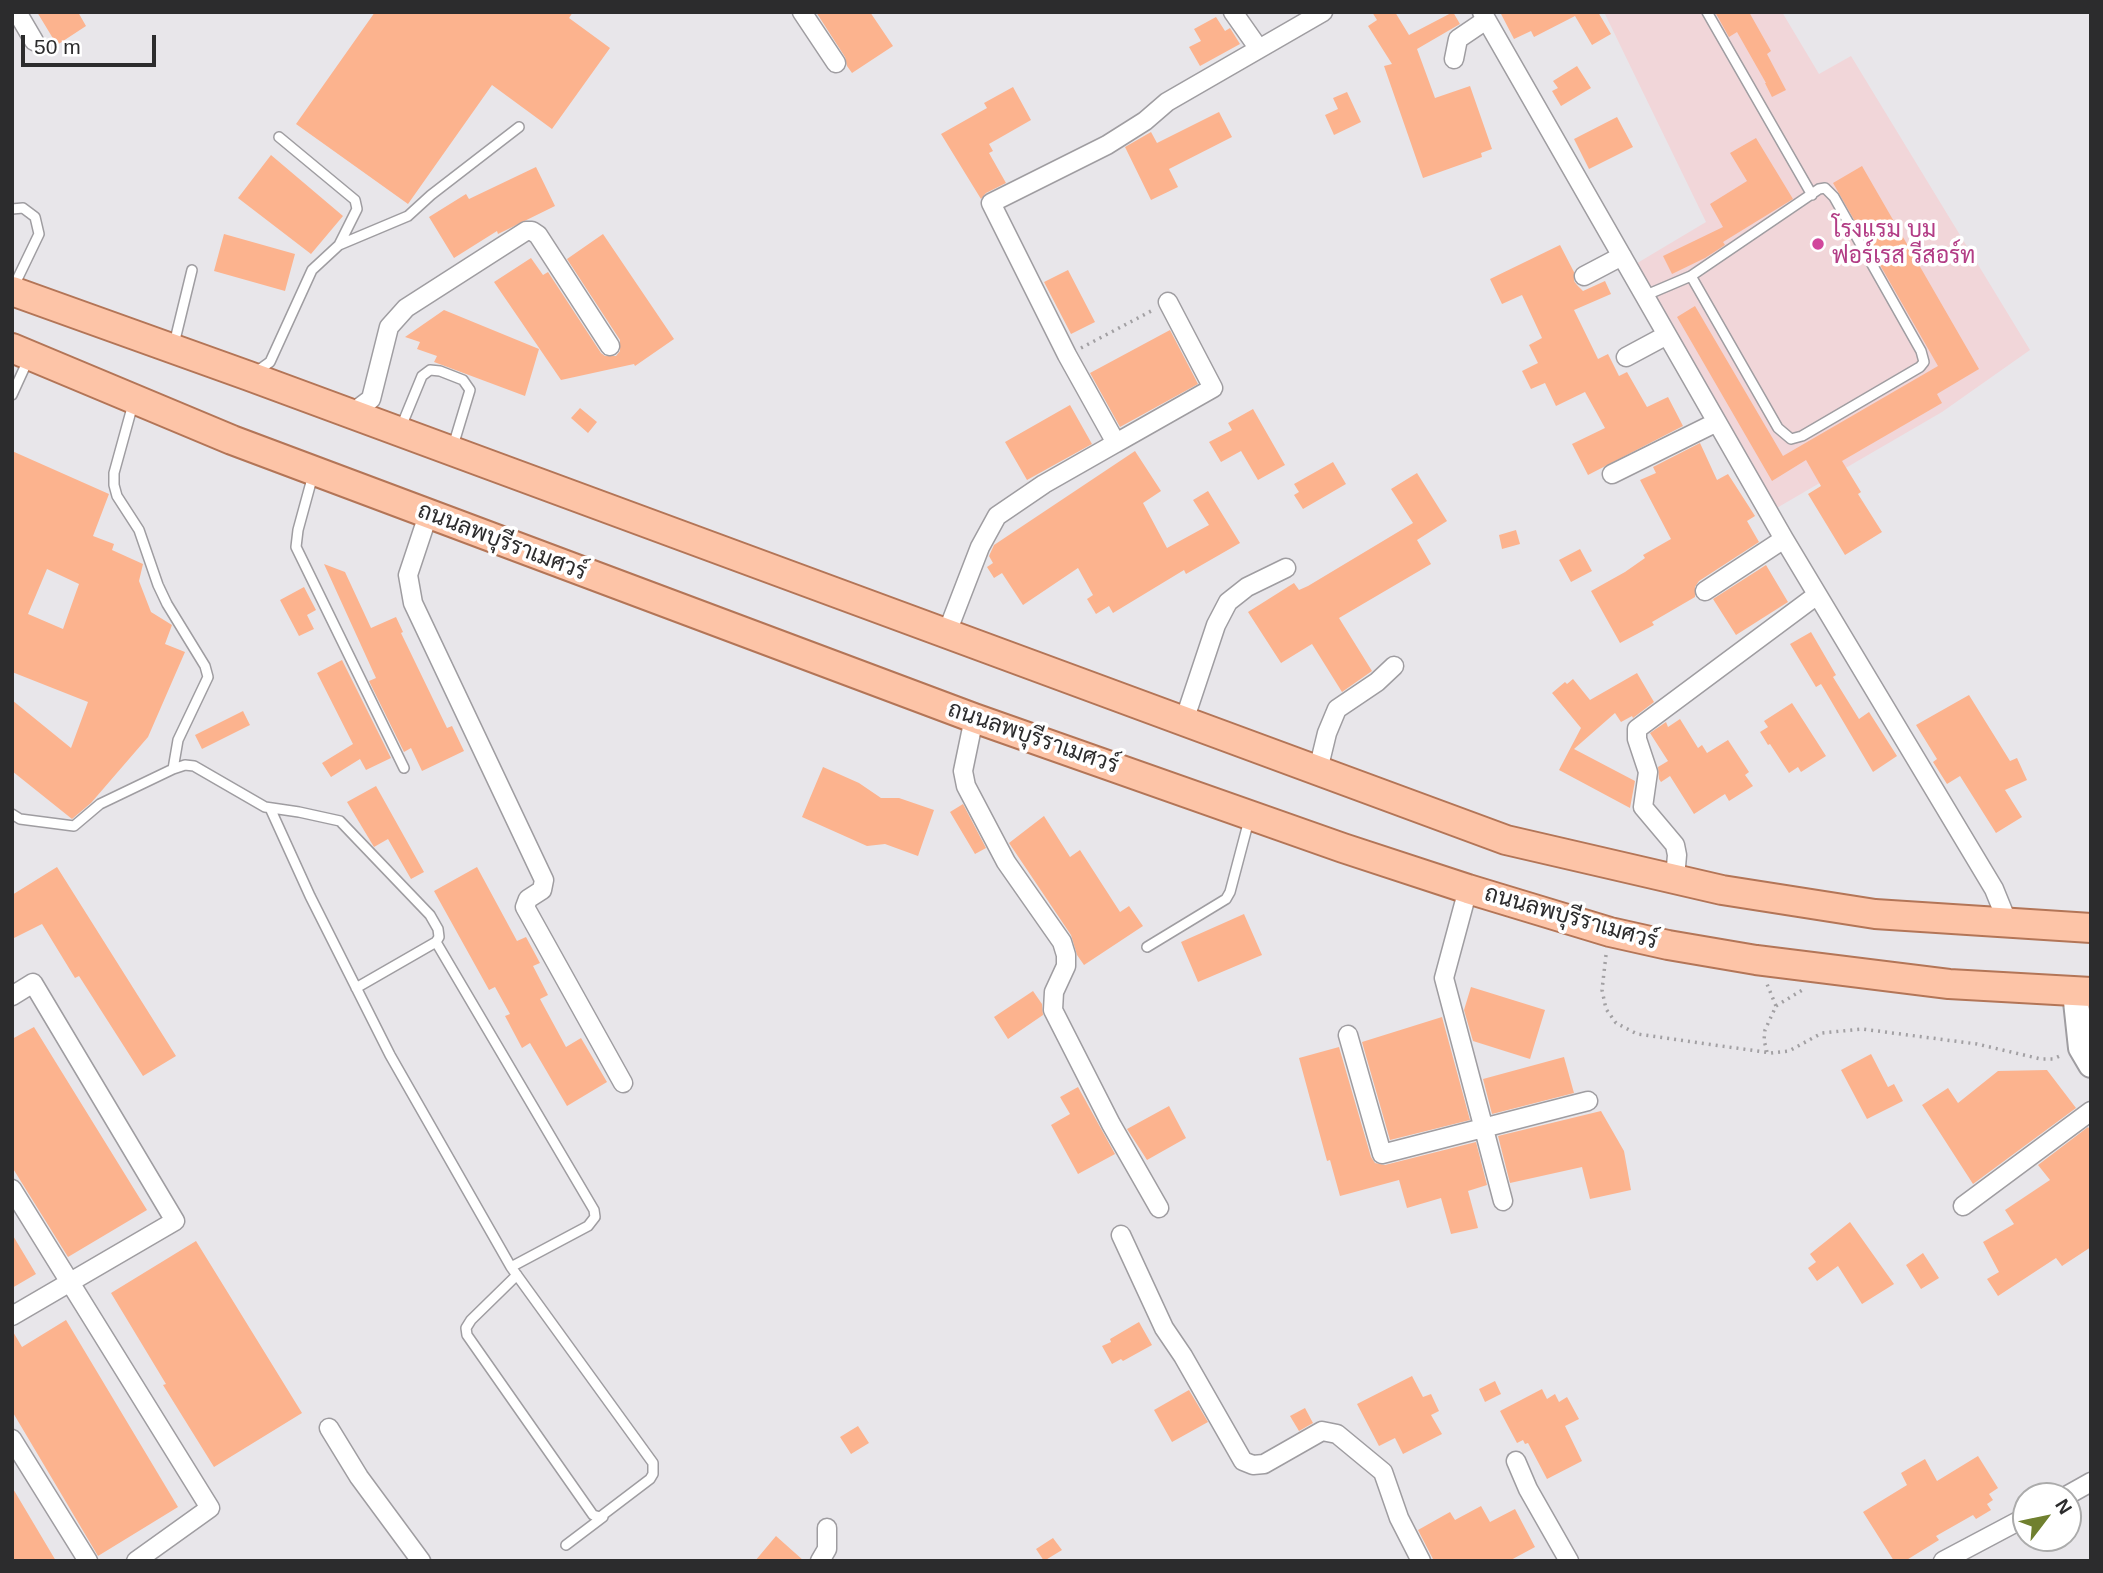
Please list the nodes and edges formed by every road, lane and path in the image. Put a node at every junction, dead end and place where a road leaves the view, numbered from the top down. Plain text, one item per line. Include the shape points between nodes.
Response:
1 (17, 12) edge
2 (802, 12) edge
3 (1233, 12) edge
4 (1323, 12) edge
5 (1707, 12) edge
6 (1484, 16) edge
7 (34, 41) dead end
8 (1259, 49) junction
9 (1454, 59) dead end
10 (836, 63) dead end
11 (519, 127) dead end
12 (279, 137) dead end
13 (1812, 195) junction
14 (12, 209) edge
15 (339, 245) junction
16 (1622, 257) junction
17 (192, 270) dead end
18 (1584, 276) dead end
19 (1691, 276) junction
20 (12, 291) edge
21 (1644, 296) junction
22 (1168, 302) joint
23 (1667, 335) junction
24 (610, 346) dead end
25 (173, 350) junction
26 (21, 351) edge
27 (1067, 355) junction
28 (1626, 357) dead end
29 (249, 376) junction
30 (12, 396) edge
31 (134, 399) junction
32 (351, 414) junction
33 (1717, 422) junction
34 (398, 432) junction
35 (1116, 443) junction
36 (451, 452) junction
37 (315, 470) junction
38 (1612, 474) dead end
39 (428, 514) junction
40 (1784, 539) junction
41 (1286, 568) dead end
42 (1705, 591) dead end
43 (1817, 595) junction
44 (946, 635) junction
45 (1394, 666) dead end
46 (975, 718) junction
47 (1184, 721) junction
48 (404, 768) dead end
49 (173, 769) junction
50 (1318, 770) junction
51 (270, 808) junction
52 (12, 814) edge
53 (1250, 814) junction
54 (1675, 878) junction
55 (1468, 889) junction
56 (2007, 921) junction
57 (2091, 928) edge
58 (1610, 932) junction
59 (436, 942) junction
60 (1147, 947) dead end
61 (1756, 960) junction
62 (356, 988) junction
63 (2083, 992) edge
64 (12, 996) edge
65 (1348, 1035) dead end
66 (1767, 1052) junction
67 (2086, 1056) edge
68 (623, 1083) dead end
69 (1588, 1101) dead end
70 (2091, 1111) edge
71 (1484, 1129) junction
72 (12, 1189) edge
73 (1503, 1201) dead end
74 (1963, 1206) dead end
75 (1159, 1208) dead end
76 (1121, 1234) dead end
77 (514, 1271) junction
78 (70, 1281) junction
79 (12, 1316) edge
80 (328, 1428) dead end
81 (12, 1439) edge
82 (1516, 1461) dead end
83 (604, 1516) junction
84 (2012, 1524) edge
85 (828, 1528) dead end
86 (566, 1545) dead end
87 (88, 1561) edge
88 (136, 1561) edge
89 (421, 1561) edge
90 (820, 1561) edge
91 (1421, 1561) edge
92 (1570, 1561) edge
93 (1943, 1561) edge

1 - 7 street
2 - 10 street
3 - 8 street
4 - 8 street
5 - 13 lane
6 - 9 street via 1458,39
6 - 16 street
8 - 27 street via 1167,102 1107,145 991,203
11 - 15 lane via 408,216
12 - 15 lane via 355,200 357,209
13 - 19 lane
13 - 19 lane via 1823,188 1834,197 1923,354 1920,367 1793,439 1780,430
14 - 20 lane via 23,208 35,217 39,234
15 - 29 lane via 312,270 270,362
16 - 18 street
16 - 21 street
17 - 25 lane
19 - 21 lane
20 - 25 main road
21 - 23 street
22 - 27 path
22 - 35 street via 1213,388
23 - 28 street
23 - 33 street
24 - 32 street via 538,235 526,230 406,308 389,327 371,399
25 - 29 main road
26 - 30 lane
26 - 31 main road, ถนนลพบุรีราเมศวร์
27 - 35 street
29 - 32 main road
31 - 37 main road, ถนนลพบุรีราเมศวร์
31 - 49 lane via 114,485 139,530 167,604 208,677 178,740
32 - 34 main road
33 - 38 street
33 - 40 street
34 - 36 main road
34 - 36 lane via 422,376 430,370 440,371 463,380 470,390
35 - 44 street via 997,516 979,547
36 - 44 main road
37 - 39 main road, ถนนลพบุรีราเมศวร์
37 - 48 lane via 296,547
39 - 46 main road, ถนนลพบุรีราเมศวร์
39 - 68 street via 408,575 413,603 544,880 542,890 525,906
40 - 42 street
40 - 43 street
41 - 47 street via 1241,590 1224,607
43 - 54 street via 1637,729 1648,766 1643,807 1675,845
43 - 56 street via 1994,889
44 - 47 main road
45 - 50 street via 1337,709
46 - 53 main road, ถนนลพบุรีราเมศวร์
46 - 75 street via 964,782 1006,862 1062,942 1066,966 1054,992 1053,1010
47 - 50 main road
49 - 51 lane via 194,766
49 - 52 lane via 100,804 74,826
50 - 54 main road via 1506,840
51 - 59 lane via 345,824 430,915 438,929
51 - 62 lane
53 - 55 main road, ถนนลพบุรีราเมศวร์
53 - 60 lane via 1226,899
54 - 56 main road via 1875,914
55 - 58 main road, ถนนลพบุรีราเมศวร์
55 - 71 street via 1444,978
56 - 57 main road
58 - 61 main road, ถนนลพบุรีราเมศวร์
58 - 66 path via 1602,990 1606,1009 1616,1023 1637,1034
59 - 62 lane
59 - 77 lane via 594,1210 588,1226
61 - 63 main road, ถนนลพบุรีราเมศวร์ via 1949,984
61 - 66 path via 1776,1006 1765,1030
62 - 77 lane
63 - 67 street
64 - 78 street via 33,983 175,1221
65 - 71 street via 1382,1154
66 - 67 path via 1789,1051 1832,1031 1862,1029 1977,1044 2041,1059
69 - 71 street
70 - 74 street
71 - 73 street
72 - 78 street
76 - 91 street via 1164,1328 1243,1461 1264,1464 1322,1431 1337,1434 1383,1472
77 - 83 lane via 653,1463 651,1478
77 - 83 lane via 471,1320 467,1335 593,1515
78 - 79 street
78 - 88 street via 210,1508
80 - 89 street
81 - 87 street
82 - 92 street
83 - 86 lane
84 - 93 street
85 - 90 street via 827,1549

